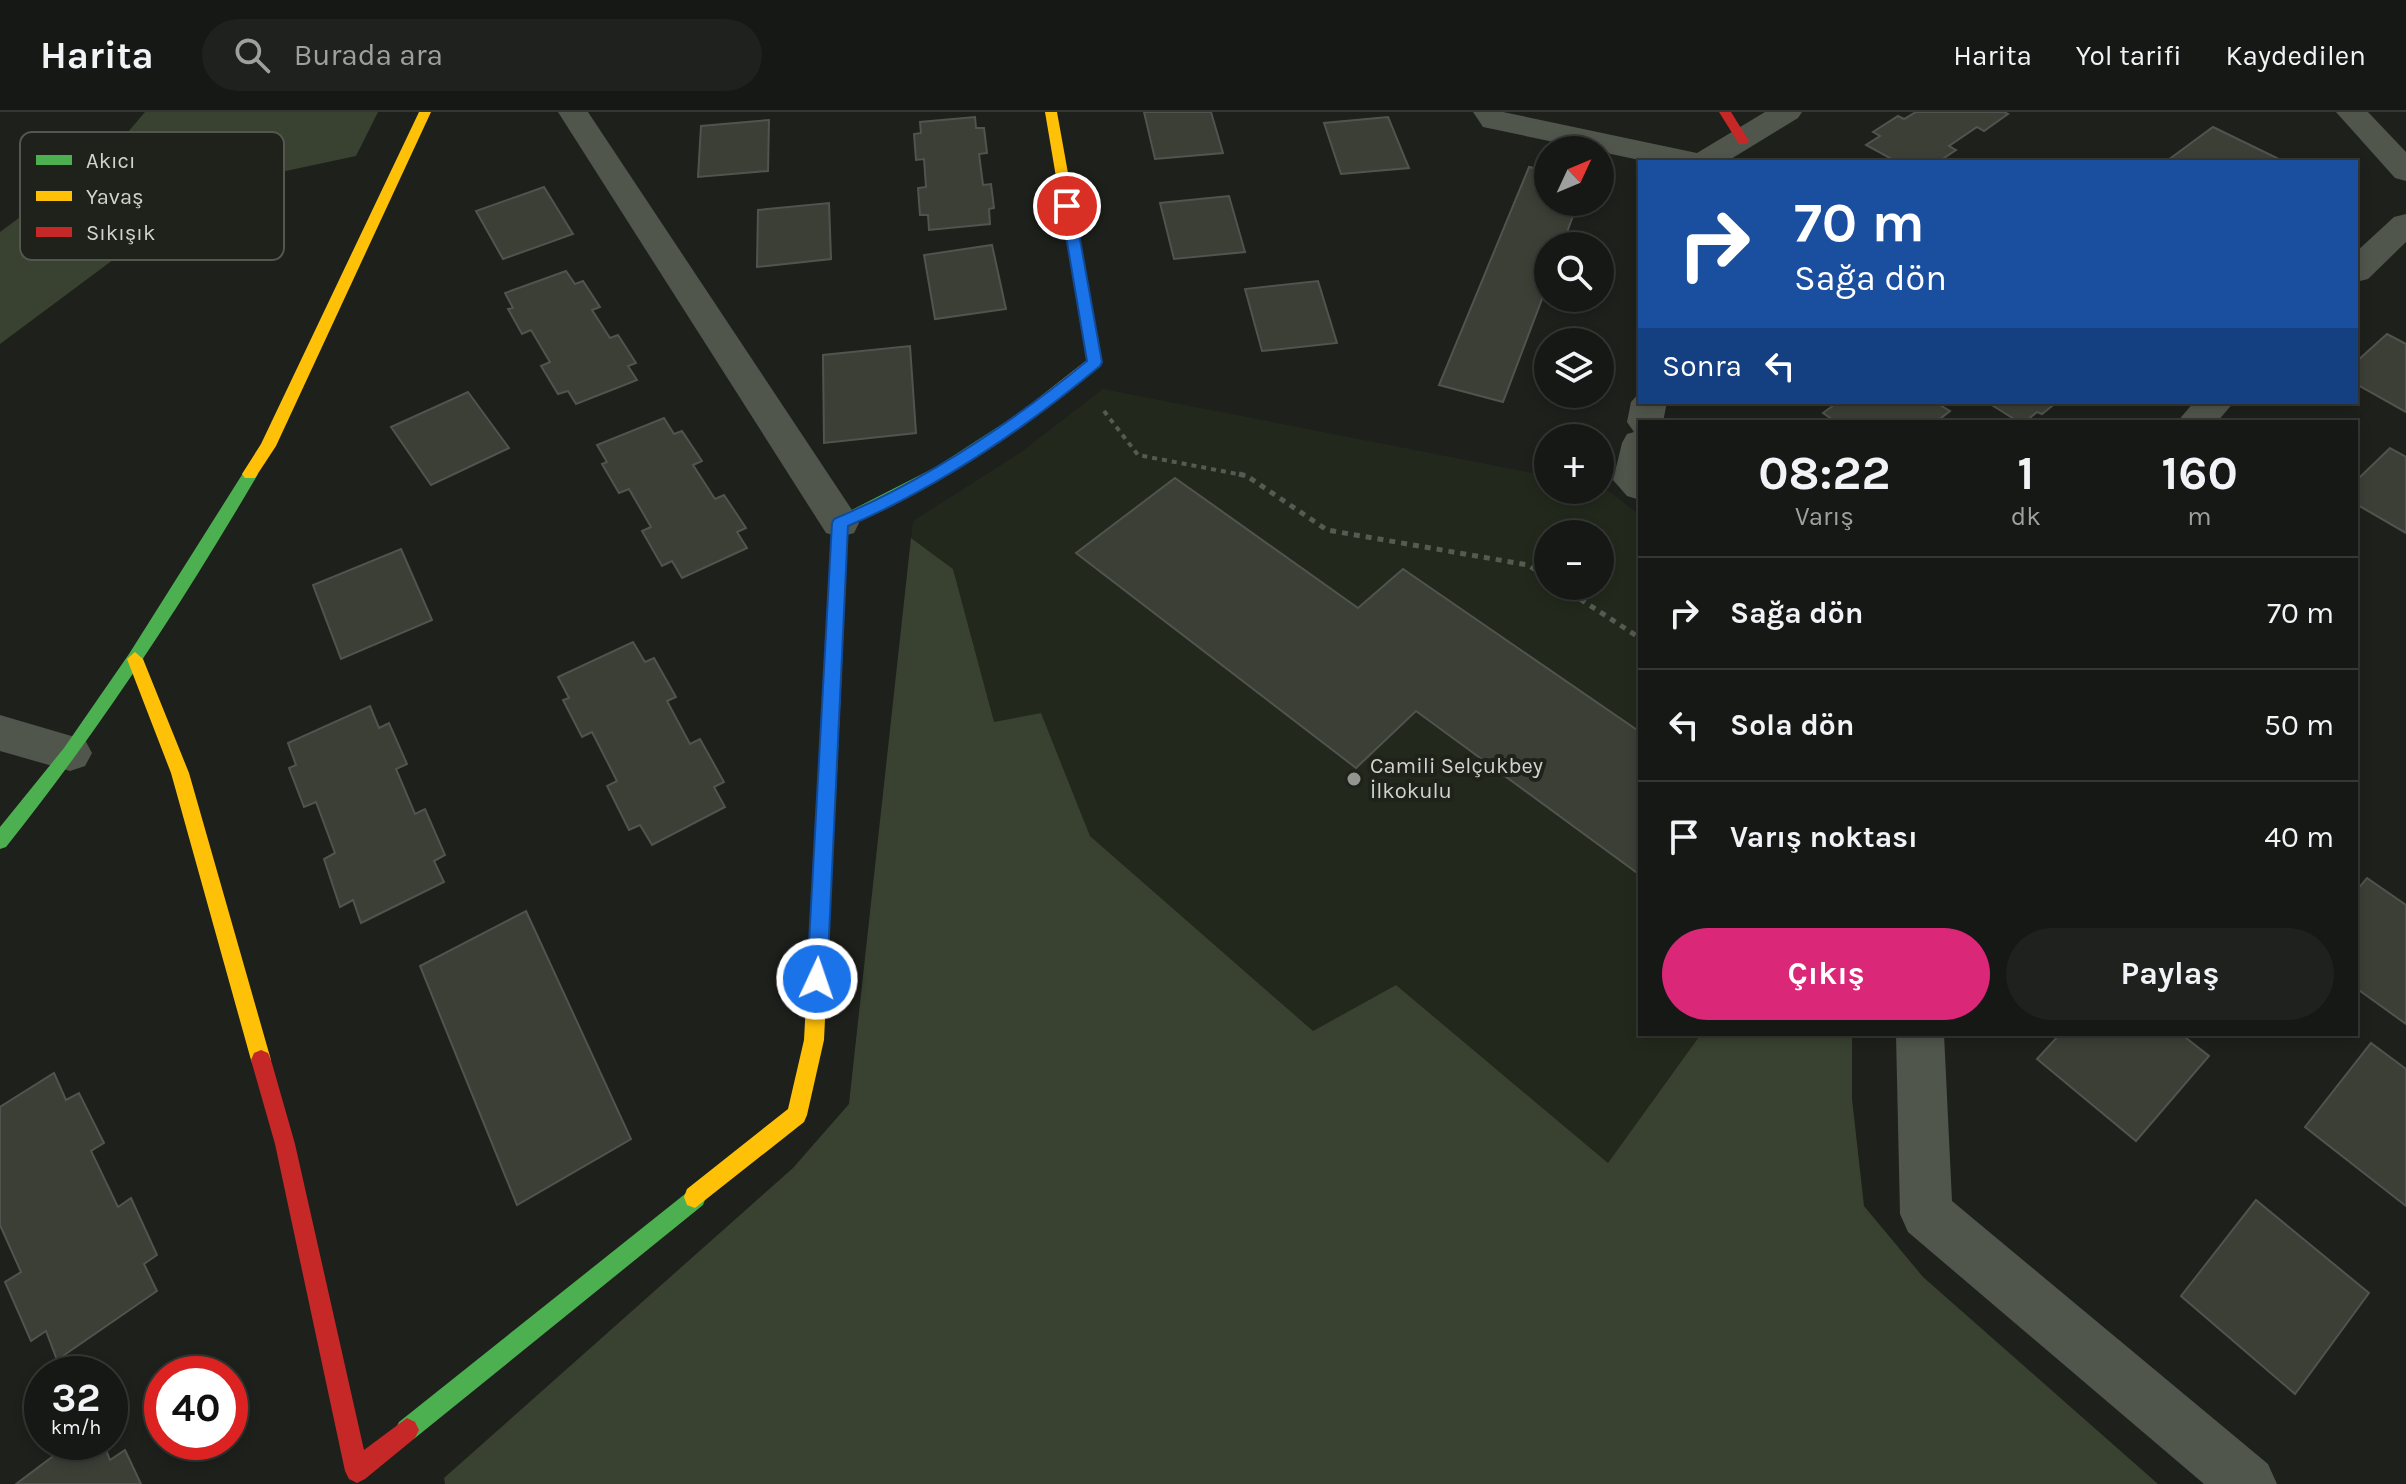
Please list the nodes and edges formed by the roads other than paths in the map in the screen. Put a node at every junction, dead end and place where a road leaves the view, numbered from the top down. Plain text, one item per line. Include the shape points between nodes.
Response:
1 (425, 112) edge
2 (573, 112) edge
3 (1051, 112) edge
4 (1488, 112) edge
5 (1725, 112) edge
6 (1787, 112) edge
7 (2351, 112) edge
8 (1743, 141) junction
9 (1685, 160) edge
10 (1708, 160) edge
11 (2406, 171) edge
12 (2406, 224) edge
13 (2358, 269) edge
14 (2214, 404) edge
15 (2197, 420) edge
16 (1638, 452) edge
17 (1638, 484) edge
18 (840, 523) junction
19 (135, 659) junction
20 (0, 733) edge
21 (70, 753) junction
22 (0, 841) edge
23 (1920, 1036) edge
24 (360, 1477) edge
25 (2248, 1484) edge

1 - 19 street via 268,446
2 - 18 street
3 - 18 street via 1095,362 1038,409 898,498
4 - 9 street via 1494,121
5 - 8 street
6 - 8 street
7 - 11 street
8 - 10 street
12 - 13 street
14 - 15 street
16 - 17 street via 1632,480
18 - 24 street via 814,1040 797,1115
19 - 21 street
19 - 24 street via 180,773 285,1144
20 - 21 street
21 - 22 street
23 - 25 street via 1926,1214

